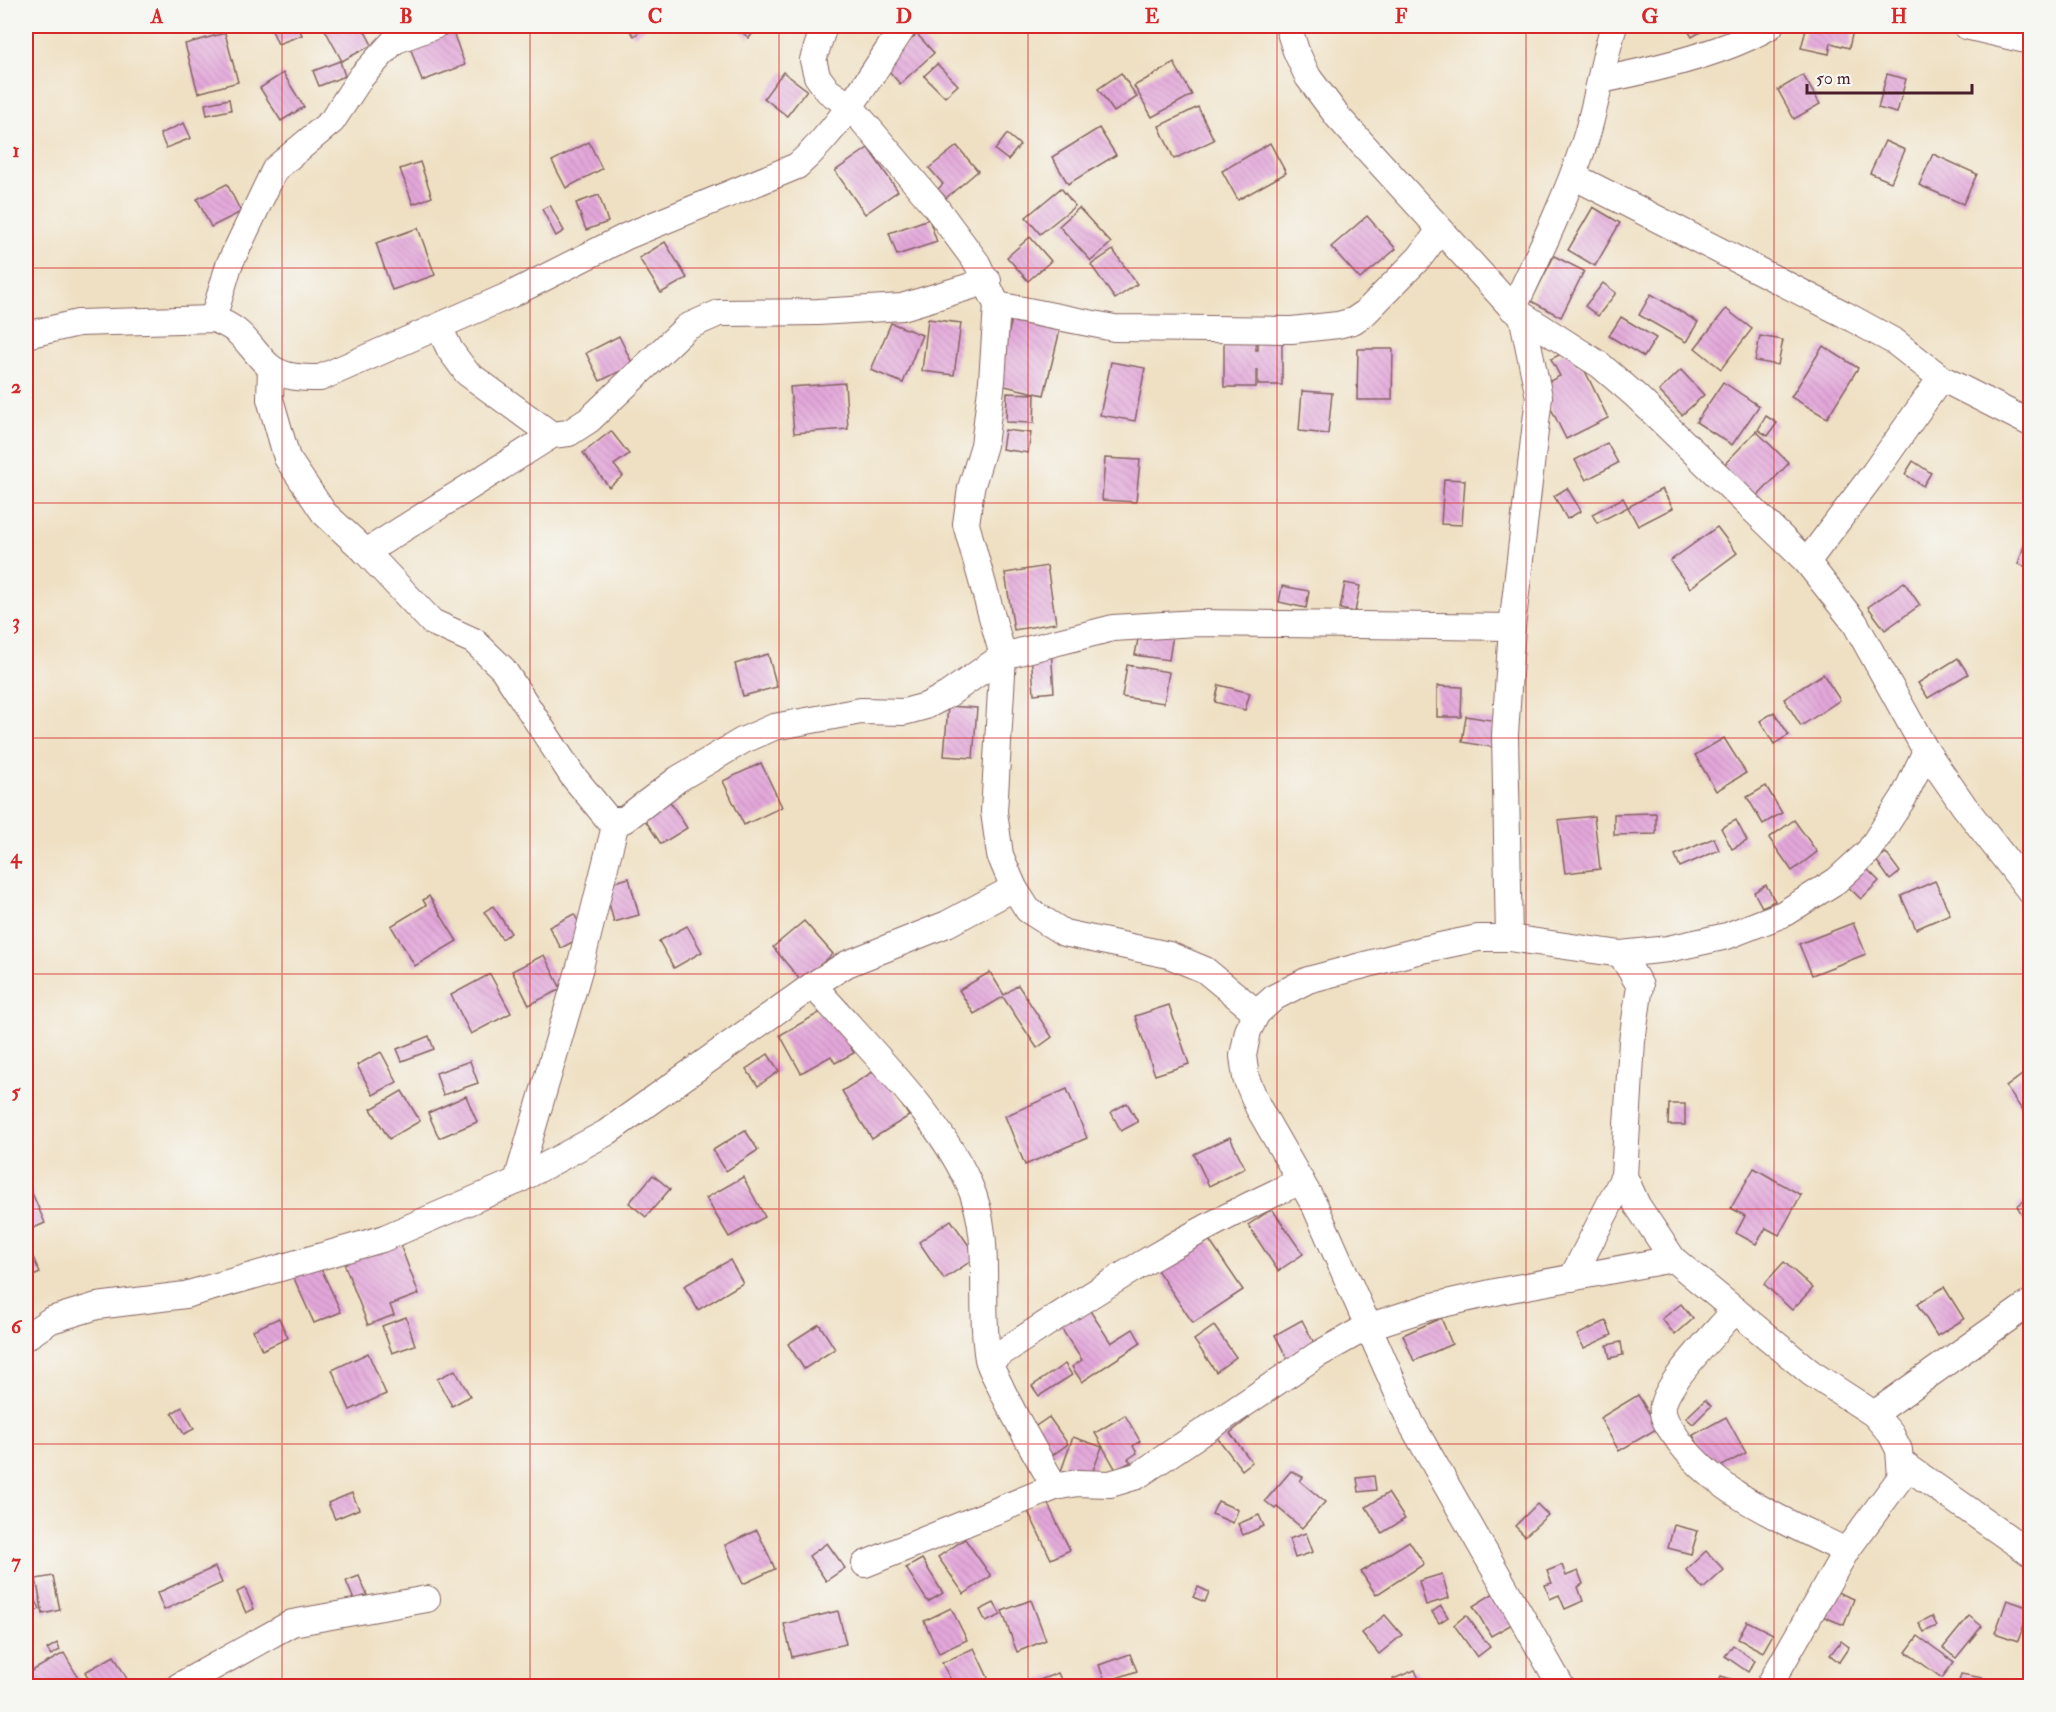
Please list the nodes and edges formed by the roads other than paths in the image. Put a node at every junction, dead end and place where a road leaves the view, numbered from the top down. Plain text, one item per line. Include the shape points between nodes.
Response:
1 (434, 26) edge
2 (824, 26) edge
3 (904, 26) edge
4 (1288, 26) edge
5 (1770, 26) edge
6 (1966, 26) edge
7 (1611, 27) edge
8 (2031, 42) edge
9 (1601, 80) junction
10 (850, 106) junction
11 (1573, 176) junction
12 (1440, 230) junction
13 (988, 281) junction
14 (997, 305) junction
15 (1517, 312) junction
16 (213, 319) junction
17 (439, 327) junction
18 (26, 335) edge
19 (271, 368) junction
20 (1941, 378) junction
21 (2031, 423) edge
22 (552, 435) junction
23 (366, 552) junction
24 (1807, 561) junction
25 (1512, 627) junction
26 (1003, 656) junction
27 (1926, 751) junction
28 (616, 822) junction
29 (1014, 888) junction
30 (2031, 891) edge
31 (1509, 938) junction
32 (1668, 949) junction
33 (1621, 954) junction
34 (813, 985) junction
35 (1640, 986) junction
36 (1257, 1013) junction
37 (1624, 1176) junction
38 (517, 1180) junction
39 (1301, 1181) junction
40 (1673, 1259) junction
41 (1572, 1278) junction
42 (2031, 1303) edge
43 (1735, 1310) junction
44 (1367, 1327) junction
45 (26, 1337) edge
46 (988, 1361) junction
47 (1874, 1414) junction
48 (1902, 1463) junction
49 (1055, 1487) junction
50 (1846, 1551) junction
51 (2031, 1553) edge
52 (866, 1564) dead end
53 (427, 1599) dead end
54 (179, 1686) edge
55 (1561, 1686) edge
56 (1769, 1686) edge

1 - 16 street via 394,41 361,77 332,122 275,169 229,265
2 - 10 street via 813,60 817,76 828,92
3 - 10 street
4 - 12 street via 1308,77 1338,117
5 - 9 street via 1645,72
6 - 8 street
7 - 9 street
9 - 11 street
10 - 13 street via 934,205
10 - 17 street via 820,146 797,166 627,236
11 - 15 street
11 - 20 street via 1895,342
12 - 14 street via 1420,257 1365,313 1338,325 1292,330 1114,328
12 - 15 street
13 - 14 street
13 - 22 street via 902,307 718,313 687,327 589,420 569,433
14 - 26 street via 993,381 966,524
15 - 24 street via 1600,364
15 - 25 street via 1539,397
16 - 18 street via 78,323
16 - 19 street via 228,324 246,338
17 - 19 street via 320,378 295,378
17 - 22 street via 468,373
19 - 23 street via 270,399 287,458 324,513
20 - 21 street
20 - 24 street
22 - 23 street
23 - 28 street via 432,622 474,641 503,669 572,776 609,820
24 - 27 street via 1855,623
25 - 26 street via 1197,623 1113,628
25 - 31 street via 1505,735
26 - 28 street via 926,706 904,712 861,711 774,727 678,779
26 - 29 street via 993,812 1000,855
27 - 30 street
27 - 32 street via 1904,797 1869,851 1836,881 1783,914 1727,936
28 - 38 street via 580,967
29 - 34 street via 947,924 848,964
29 - 36 street via 1028,910 1065,933 1169,956 1205,970
31 - 33 street
31 - 36 street via 1478,938 1308,980 1275,997
32 - 33 street
32 - 35 street
33 - 35 street
34 - 38 street via 606,1133
34 - 46 street via 948,1145 970,1185 983,1230
35 - 37 street via 1632,1041
36 - 39 street via 1243,1056 1246,1078 1258,1107
37 - 40 street via 1637,1205
37 - 41 street
38 - 45 street via 382,1239 185,1295 97,1306 51,1320
39 - 44 street
39 - 46 street via 1241,1207 1148,1258
40 - 41 street
40 - 43 street
41 - 44 street via 1480,1295
42 - 47 street
43 - 47 street via 1811,1372
43 - 50 street via 1673,1384 1663,1406 1665,1421 1679,1442 1715,1478 1766,1511
44 - 49 street via 1317,1355 1137,1476 1110,1484
44 - 55 street via 1411,1423
46 - 49 street
47 - 48 street via 1891,1434
48 - 50 street via 1901,1477
48 - 51 street
49 - 52 street
50 - 56 street
53 - 54 street via 292,1623

